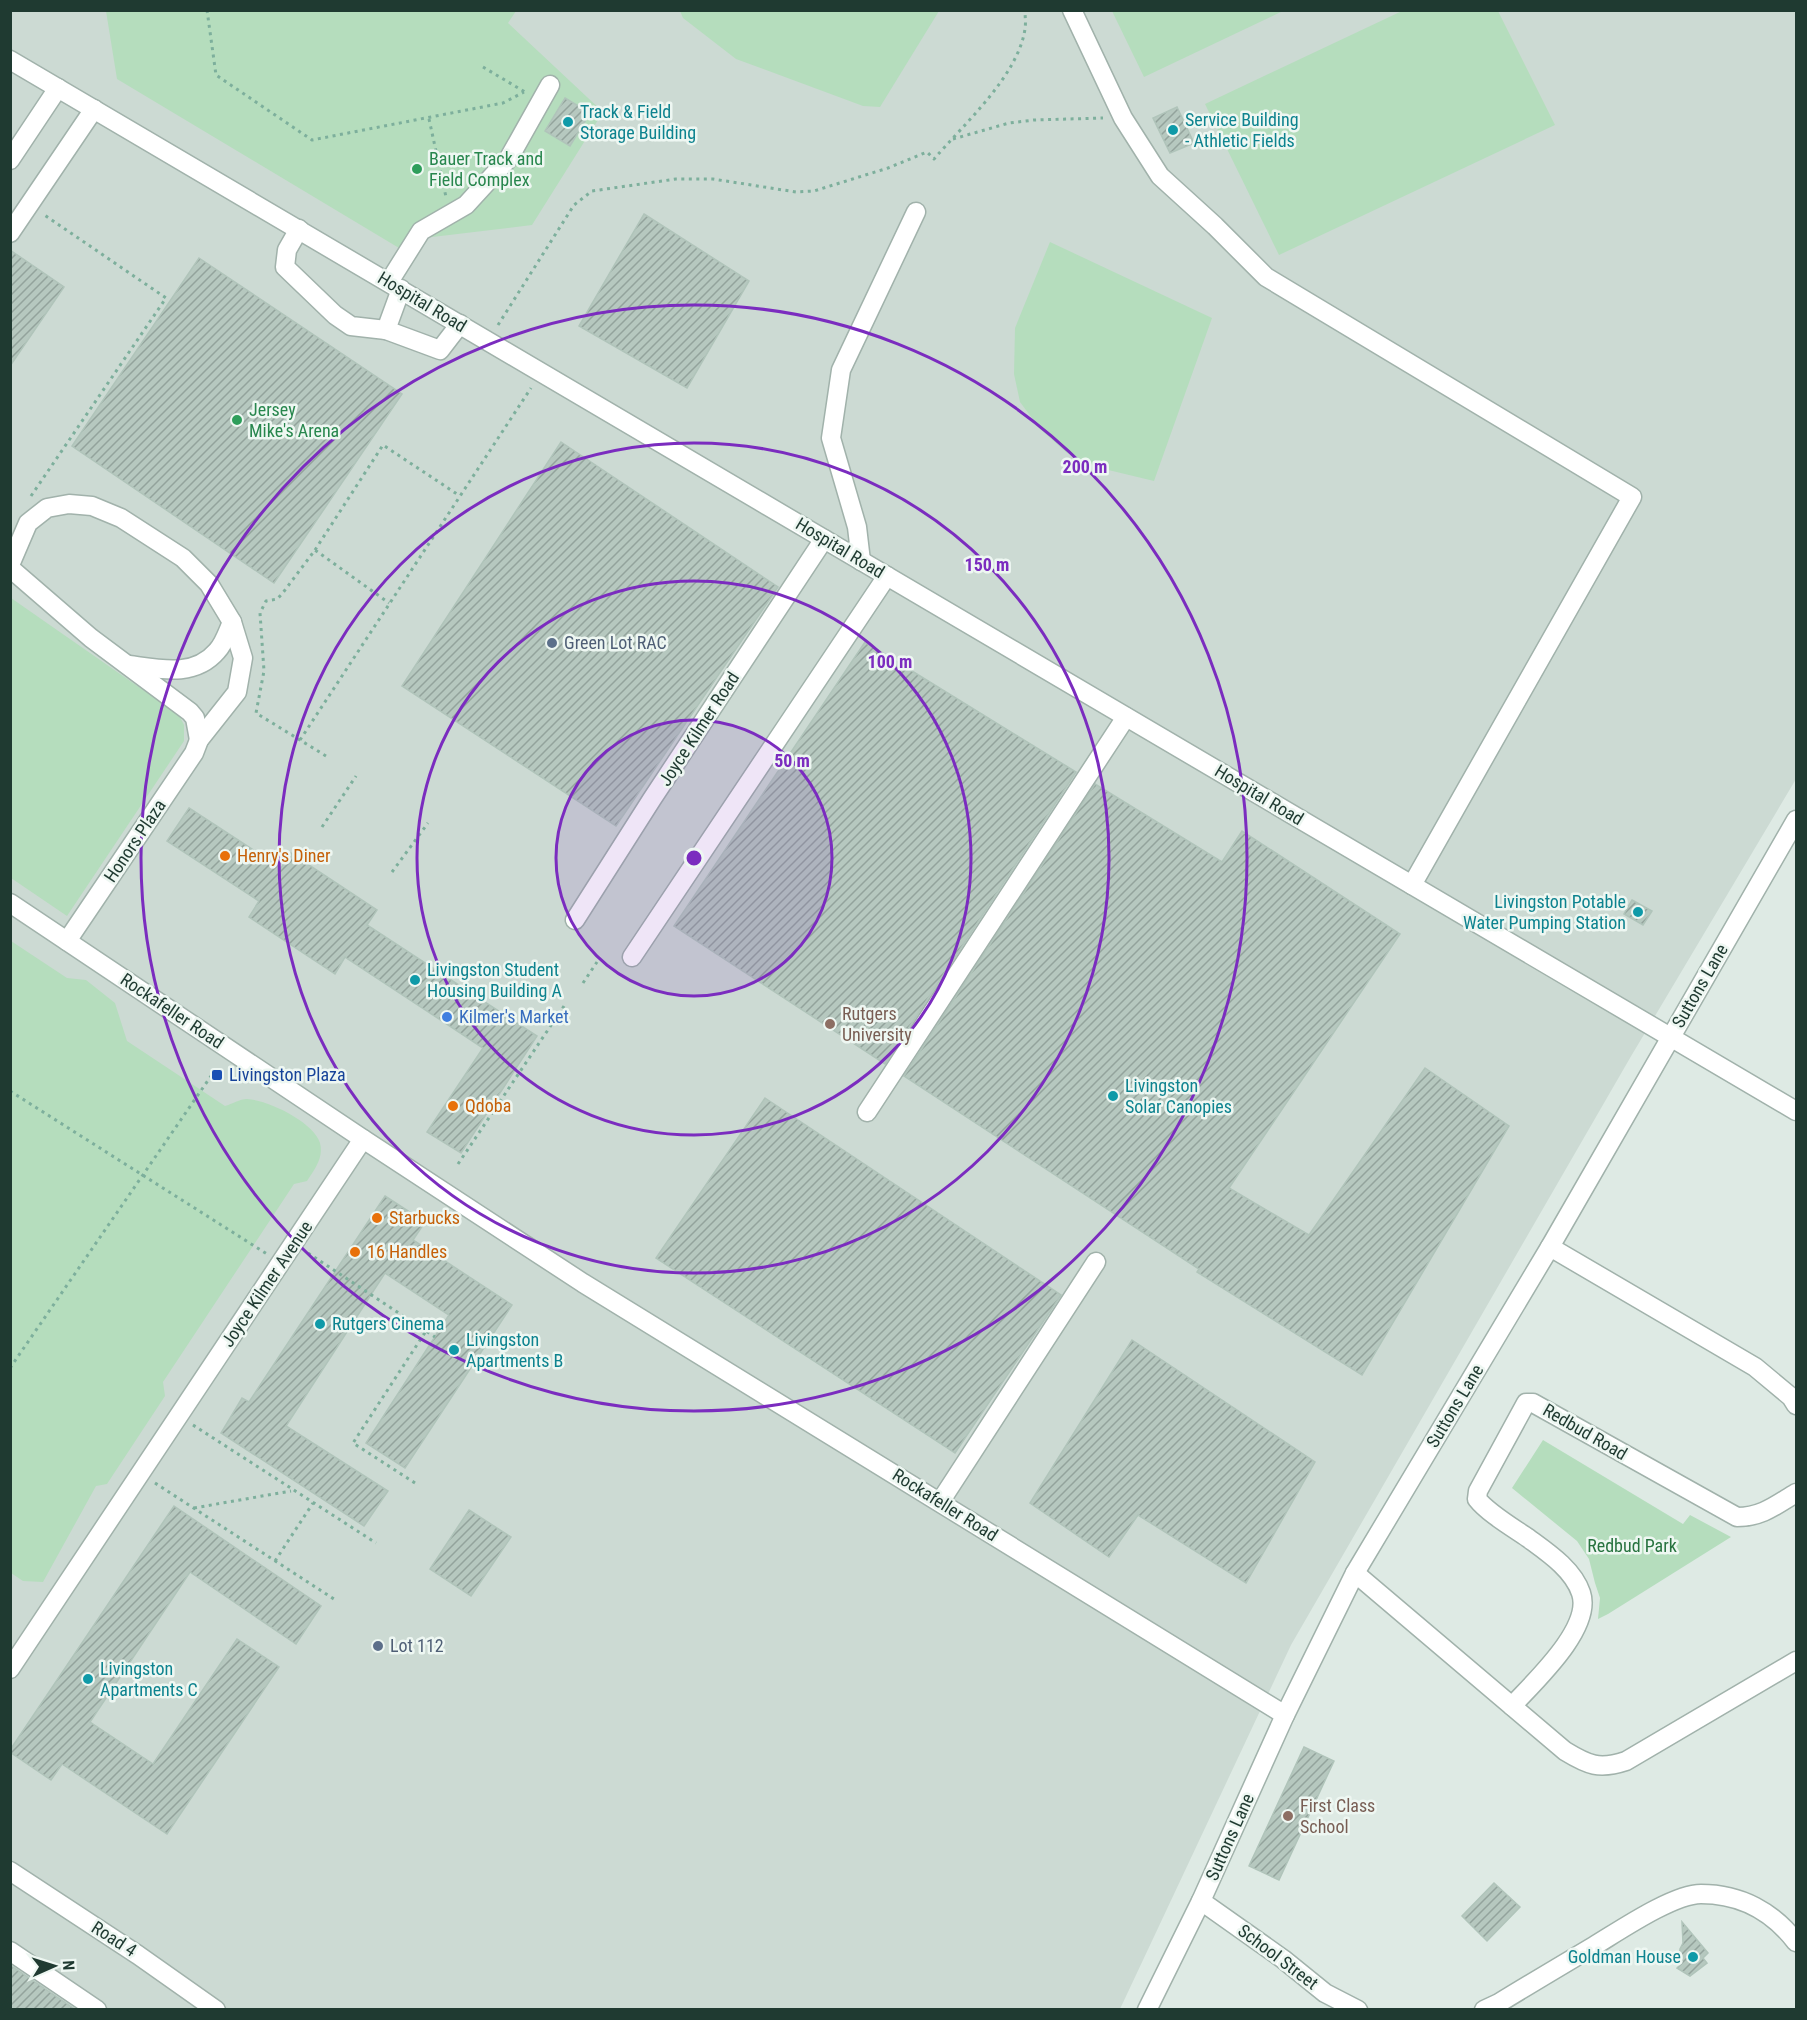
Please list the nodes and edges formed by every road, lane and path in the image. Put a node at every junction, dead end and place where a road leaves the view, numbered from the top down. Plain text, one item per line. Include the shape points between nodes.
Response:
1 (207, 10) edge
2 (1025, 10) edge
3 (1072, 10) edge
4 (10, 60) edge
5 (483, 67) dead end
6 (550, 85) dead end
7 (58, 88) junction
8 (524, 92) junction
9 (541, 101) junction
10 (94, 109) junction
11 (1124, 118) junction
12 (429, 119) junction
13 (951, 139) junction
14 (10, 160) edge
15 (916, 212) dead end
16 (41, 213) dead end
17 (450, 213) junction
18 (299, 229) junction
19 (10, 232) edge
20 (395, 286) junction
21 (460, 324) junction
22 (498, 326) dead end
23 (386, 330) junction
24 (534, 383) dead end
25 (31, 496) dead end
26 (460, 496) junction
27 (825, 539) junction
28 (315, 550) junction
29 (861, 561) junction
30 (10, 567) edge
31 (887, 576) junction
32 (390, 603) junction
33 (232, 622) junction
34 (127, 665) junction
35 (1126, 717) junction
36 (199, 740) junction
37 (300, 740) junction
38 (326, 756) dead end
39 (356, 776) dead end
40 (1797, 820) edge
41 (428, 823) dead end
42 (322, 826) dead end
43 (392, 872) dead end
44 (1412, 885) junction
45 (10, 903) edge
46 (575, 920) dead end
47 (67, 941) junction
48 (632, 957) dead end
49 (597, 962) dead end
50 (583, 983) dead end
51 (564, 1006) dead end
52 (1670, 1037) junction
53 (211, 1076) dead end
54 (10, 1091) edge
55 (1797, 1111) edge
56 (867, 1112) dead end
57 (363, 1139) junction
58 (458, 1164) dead end
59 (143, 1175) junction
60 (294, 1244) junction
61 (1550, 1247) junction
62 (1096, 1262) dead end
63 (281, 1263) junction
64 (426, 1330) junction
65 (435, 1337) dead end
66 (10, 1368) edge
67 (1797, 1405) edge
68 (179, 1416) junction
69 (141, 1473) junction
70 (414, 1483) dead end
71 (293, 1490) junction
72 (1797, 1493) edge
73 (940, 1502) junction
74 (313, 1503) junction
75 (194, 1508) junction
76 (376, 1543) dead end
77 (275, 1561) junction
78 (1355, 1573) junction
79 (337, 1601) dead end
80 (1797, 1661) edge
81 (10, 1669) edge
82 (1512, 1706) junction
83 (1285, 1715) junction
84 (10, 1871) edge
85 (1201, 1901) junction
86 (1797, 1942) edge
87 (10, 1951) edge
88 (97, 2010) edge
89 (216, 2010) edge
90 (1147, 2010) edge
91 (1358, 2010) edge
92 (1484, 2010) edge

1 - 12 path via 216,75 312,140
2 - 13 path via 1025,30 1007,73
3 - 11 street
4 - 7 street, Hospital Road
5 - 8 path
6 - 9 street
7 - 10 street, Hospital Road
7 - 14 street
8 - 9 path
8 - 12 path via 503,103
9 - 17 street via 509,158 466,205
10 - 18 street, Hospital Road
10 - 19 street
11 - 13 path via 1009,123
11 - 44 street via 1160,176 1266,278 1632,497
12 - 17 path
13 - 22 path via 934,159 927,152 814,191 796,192 713,179 676,179 592,191 574,205
15 - 29 street via 841,370 831,438 857,527
16 - 25 path via 166,298
17 - 20 street via 422,231
18 - 20 street, Hospital Road
18 - 23 street via 287,250 285,267 351,326
20 - 21 street, Hospital Road
20 - 23 street
21 - 23 street via 440,350
21 - 27 street, Hospital Road
24 - 26 path
26 - 28 path via 384,445
26 - 32 path
27 - 29 street, Hospital Road
27 - 46 street, Joyce Kilmer Road
28 - 32 path
28 - 37 path via 282,594 266,601 260,613 264,671 256,713
29 - 31 street, Hospital Road
30 - 33 street, Honors Plaza via 28,523 47,508 69,504 92,506 121,518 183,558 209,584
30 - 34 street, Honors Plaza
31 - 35 street, Hospital Road
31 - 48 street
32 - 37 path
33 - 34 street, Honors Plaza via 218,651 204,663 170,671
33 - 36 street, Honors Plaza via 243,658 237,692
34 - 36 street, Honors Plaza via 190,712
35 - 44 street, Hospital Road
35 - 56 street
36 - 47 street, Honors Plaza via 195,753
37 - 38 path
39 - 42 path
40 - 52 street, Suttons Lane
41 - 43 path
44 - 52 street, Hospital Road
45 - 47 street, Rockafeller Road
47 - 57 street, Rockafeller Road
49 - 50 path
51 - 58 path
52 - 55 street, Hospital Road
52 - 61 street, Suttons Lane
53 - 59 path
54 - 59 path
57 - 60 street, Joyce Kilmer Avenue
57 - 73 street, Rockafeller Road via 605,1296
59 - 63 path
59 - 66 path
60 - 63 street, Joyce Kilmer Avenue
60 - 64 path
61 - 67 street via 1755,1367
61 - 78 street, Suttons Lane
62 - 73 street
63 - 68 street, Joyce Kilmer Avenue
64 - 65 path
64 - 70 path via 353,1443
68 - 69 street, Joyce Kilmer Avenue
68 - 71 path
69 - 75 path
69 - 81 street, Joyce Kilmer Avenue
71 - 74 path
71 - 75 path
72 - 82 street, Redbud Road via 1762,1513 1737,1517 1533,1403 1526,1403 1477,1499 1552,1556 1582,1594 1582,1607 1569,1641
73 - 83 street, Rockafeller Road
74 - 76 path
74 - 77 path
75 - 77 path
77 - 79 path
78 - 82 street
78 - 83 street, Suttons Lane
80 - 82 street via 1626,1761 1610,1766 1594,1766 1565,1751
83 - 85 street, Suttons Lane
84 - 89 street, Road 4
85 - 90 street, Suttons Lane
85 - 91 street, School Street via 1325,1993
86 - 92 street via 1768,1913 1738,1899 1700,1894 1642,1917
87 - 88 street

